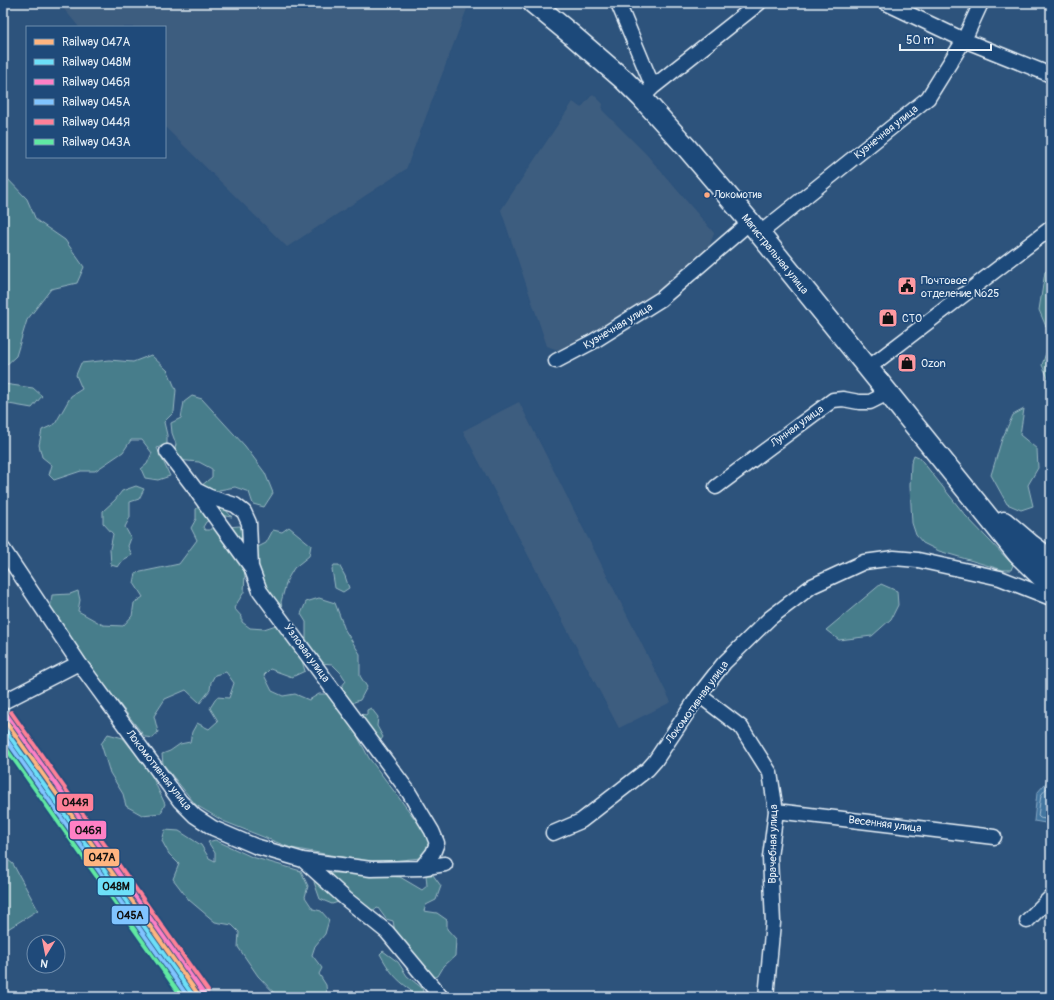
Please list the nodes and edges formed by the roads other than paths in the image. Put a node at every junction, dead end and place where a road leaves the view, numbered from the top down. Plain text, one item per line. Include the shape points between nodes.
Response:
1 (533, 3) edge
2 (618, 3) edge
3 (759, 3) edge
4 (886, 3) edge
5 (981, 3) edge
6 (964, 40) junction
7 (1051, 76) edge
8 (648, 93) junction
9 (754, 228) junction
10 (1051, 228) edge
11 (556, 361) dead end
12 (868, 368) junction
13 (888, 393) junction
14 (167, 452) dead end
15 (716, 486) dead end
16 (196, 490) junction
17 (966, 490) junction
18 (3, 549) edge
19 (1051, 560) edge
20 (251, 567) junction
21 (1051, 586) edge
22 (1051, 598) edge
23 (78, 663) junction
24 (699, 695) junction
25 (3, 702) edge
26 (776, 811) junction
27 (553, 834) dead end
28 (994, 837) dead end
29 (303, 860) junction
30 (445, 864) dead end
31 (421, 868) junction
32 (1051, 898) edge
33 (1026, 921) dead end
34 (441, 997) edge
35 (766, 997) edge

1 - 8 main road, Магистральная улица
2 - 8 street
3 - 8 street
4 - 6 street
5 - 6 street, Кузнечная улица
6 - 7 street
6 - 9 street, Кузнечная улица via 928,98
8 - 9 main road, Магистральная улица via 696,158
9 - 11 street, Кузнечная улица via 661,299 594,341
9 - 12 main road, Магистральная улица
10 - 12 street
12 - 13 main road, Магистральная улица
13 - 15 street, Лунная улица via 870,402 833,400
13 - 17 main road, Магистральная улица
14 - 16 street, Узловая улица
16 - 20 street
16 - 20 street, Узловая улица via 234,505 244,512 249,523
17 - 19 main road, Магистральная улица
17 - 21 main road, Магистральная улица via 1018,554
18 - 23 street, Локомотивная улица
20 - 31 street, Узловая улица via 260,591 408,791 432,831 437,843 433,853
22 - 24 street, Локомотивная улица via 1000,578 918,560 894,558 864,562 812,586 770,618 724,663
23 - 25 street
23 - 29 street, Локомотивная улица via 180,801 195,816 213,828 255,846
24 - 26 street, Врачебная улица via 741,727 770,773
24 - 27 street, Локомотивная улица via 656,761 648,769 581,821
26 - 28 street, Весенняя улица
26 - 35 street, Врачебная улица via 770,857 773,923
29 - 31 street, Локомотивная улица via 371,869
29 - 34 street via 387,932
30 - 31 street, Локомотивная улица
32 - 33 street

